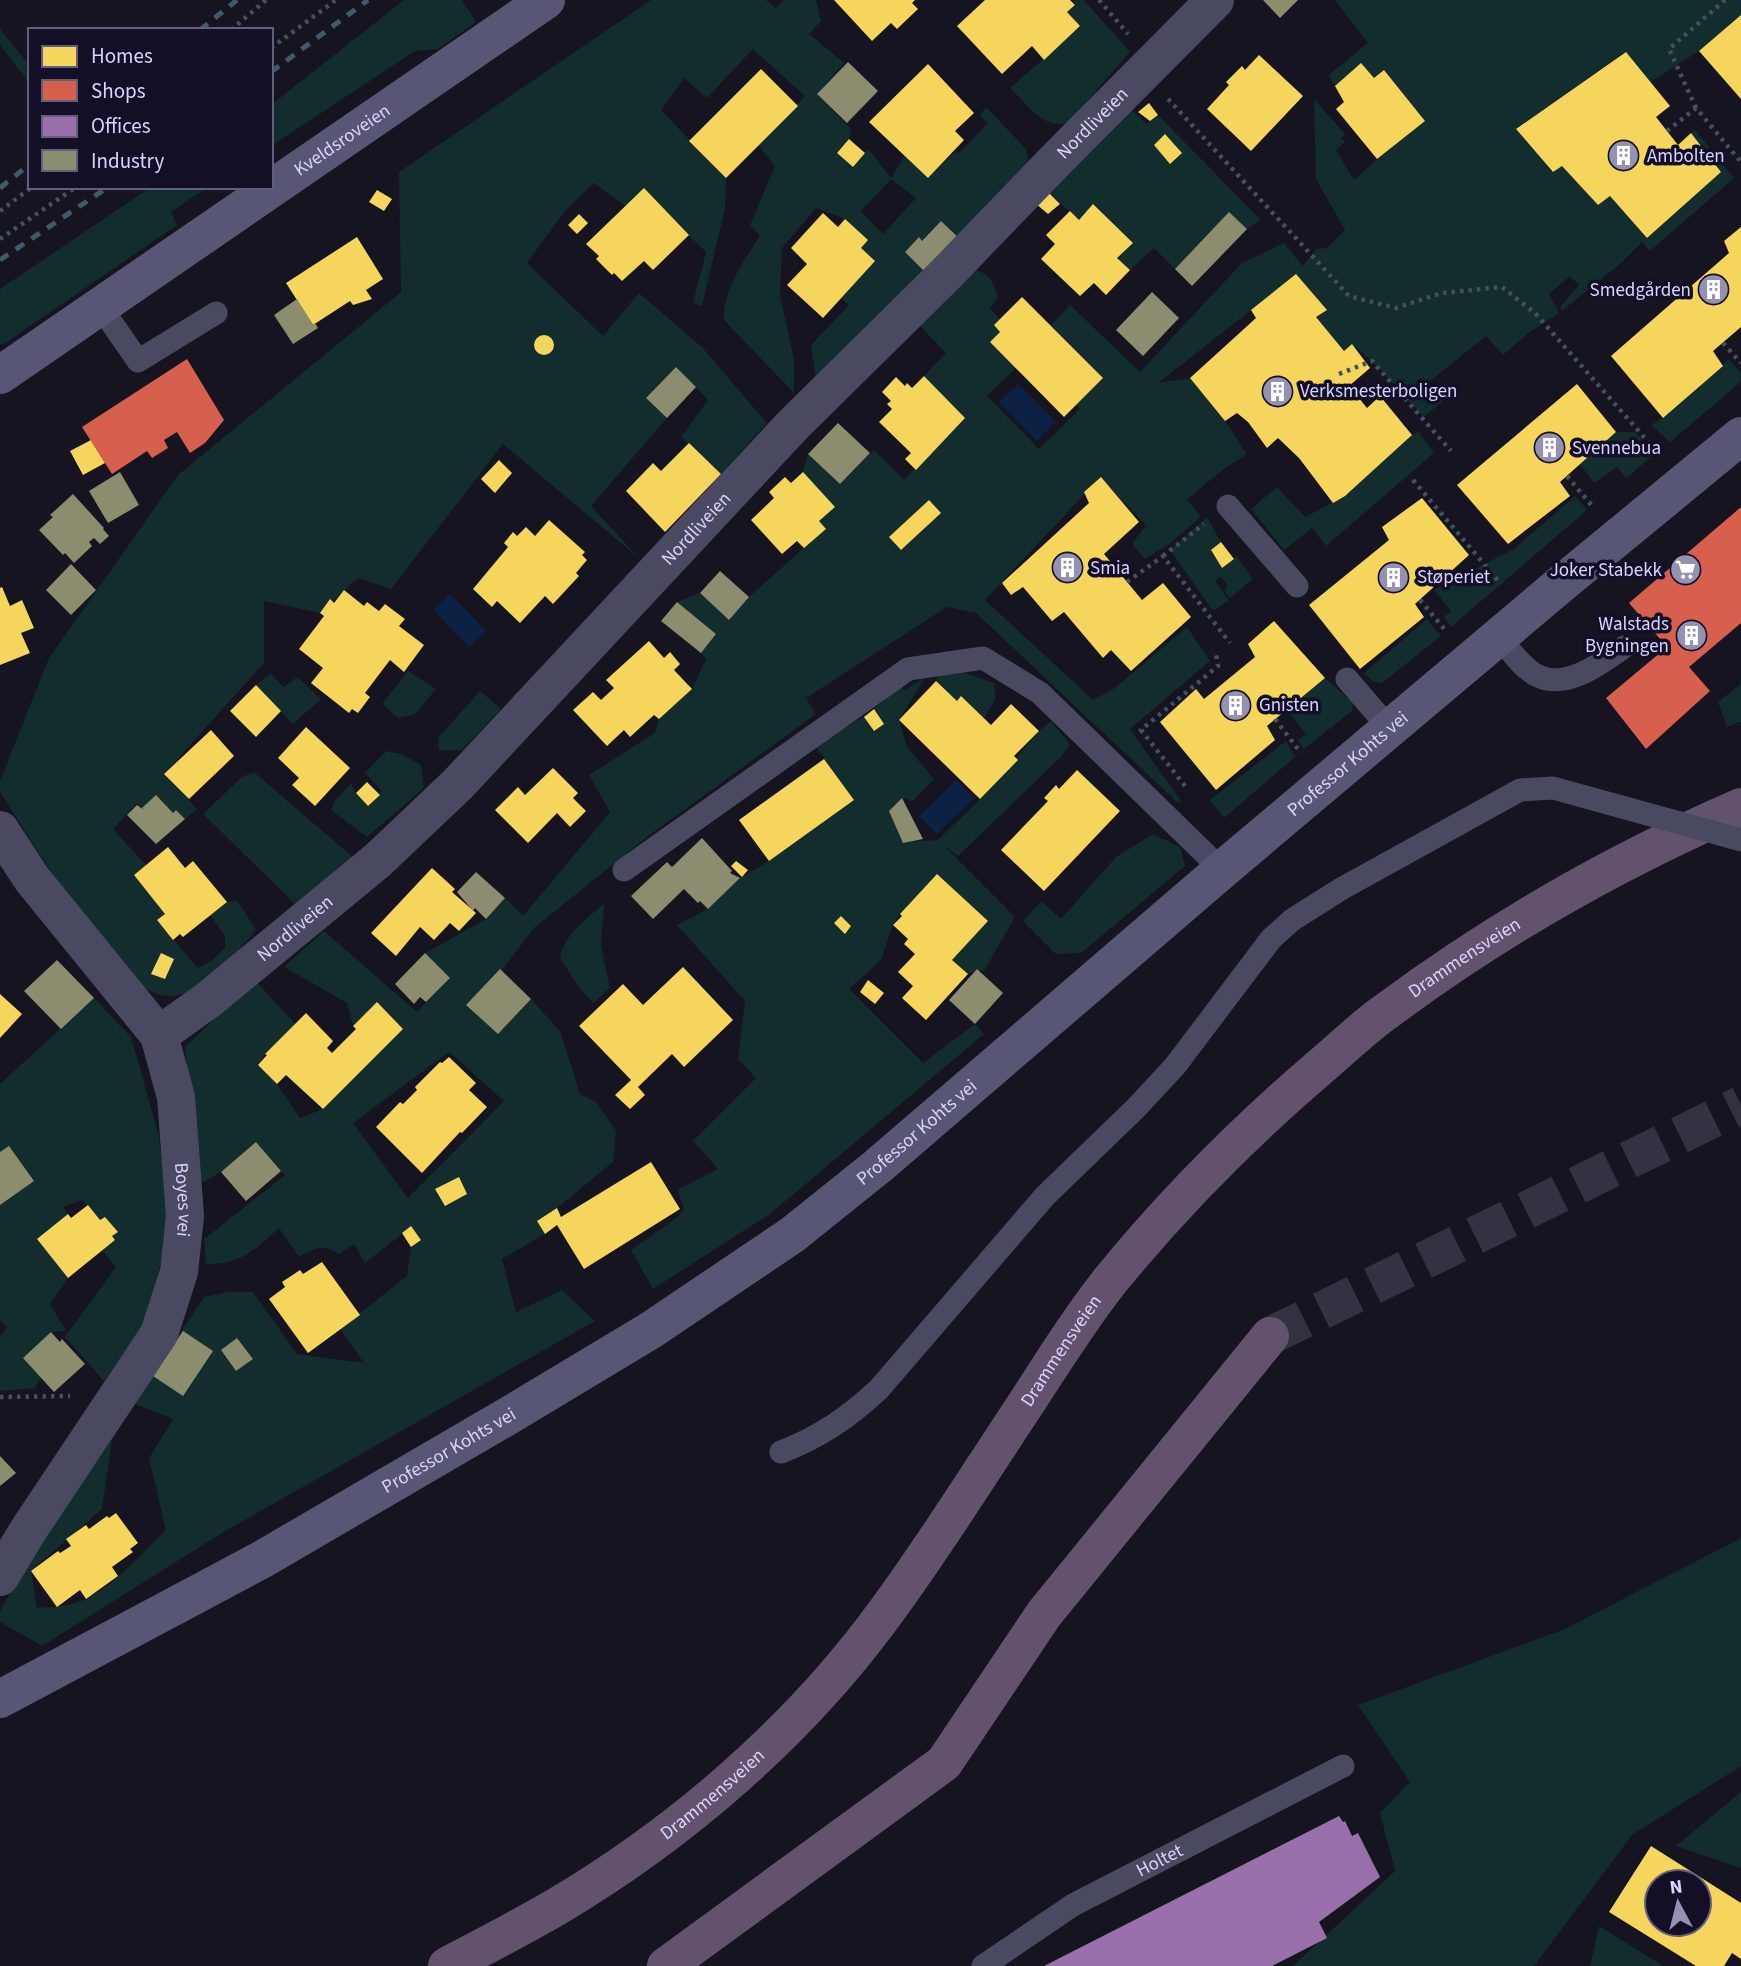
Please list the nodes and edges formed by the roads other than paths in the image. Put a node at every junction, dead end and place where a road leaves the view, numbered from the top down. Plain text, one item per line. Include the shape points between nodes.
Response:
1 (546, 0) edge
2 (1215, 0) edge
3 (273, 187) edge
4 (271, 189) edge
5 (100, 306) junction
6 (216, 313) dead end
7 (0, 375) edge
8 (1741, 436) edge
9 (1228, 506) road end
10 (1297, 586) dead end
11 (1499, 637) junction
12 (1625, 647) dead end
13 (1347, 679) dead end
14 (1390, 729) junction
15 (1741, 807) edge
16 (0, 830) edge
17 (1741, 840) edge
18 (624, 870) dead end
19 (1222, 870) junction
20 (159, 1035) junction
21 (1270, 1336) tunnel mouth
22 (781, 1452) dead end
23 (0, 1577) edge
24 (0, 1699) edge
25 (1343, 1766) dead end
26 (447, 1966) edge
27 (666, 1966) edge
28 (983, 1966) edge

1 - 3 main road, Kveldsroveien
2 - 20 street, Nordliveien via 793,425 458,784 378,860
4 - 5 main road, Kveldsroveien
5 - 6 lane via 138,361
5 - 7 main road, Kveldsroveien
8 - 11 main road, Professor Kohts vei
9 - 10 lane
11 - 12 lane via 1541,678 1563,679 1589,670
11 - 14 main road, Professor Kohts vei
13 - 14 lane
14 - 19 main road, Professor Kohts vei
15 - 26 highway, Drammensveien via 1629,861 1474,950 1383,1013 1306,1079 1228,1151 1108,1284 882,1618 796,1717 688,1816 619,1866
16 - 20 street, Boyes vei via 32,878
17 - 22 lane, bridge via 1553,788 1520,790 1292,920 1272,939 1175,1066 1045,1196 879,1389 831,1429
18 - 19 lane via 908,669 983,658 1040,693
19 - 24 main road, Professor Kohts vei via 878,1166 792,1235 652,1330 261,1560
20 - 23 street, Boyes vei via 176,1097 185,1216 179,1272 159,1334
21 - 27 highway via 1044,1614 944,1763
25 - 28 lane, Holtet via 1073,1905

